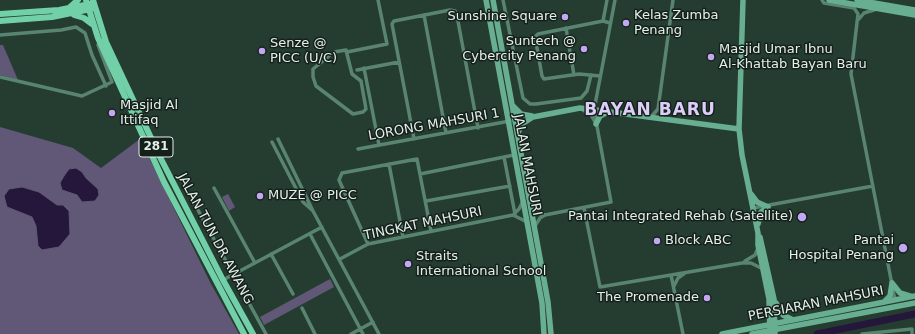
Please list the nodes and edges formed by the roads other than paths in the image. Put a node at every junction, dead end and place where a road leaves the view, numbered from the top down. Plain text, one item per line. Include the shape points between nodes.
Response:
1 (78, 0) edge
2 (378, 0) edge
3 (486, 0) edge
4 (503, 0) edge
5 (607, 0) edge
6 (615, 0) edge
7 (673, 0) edge
8 (743, 0) edge
9 (822, 0) edge
10 (829, 0) edge
11 (857, 0) edge
12 (493, 1) edge
13 (834, 1) edge
14 (94, 3) edge
15 (87, 5) edge
16 (880, 9) junction
17 (915, 10) edge
18 (70, 11) junction
19 (0, 14) edge
20 (424, 15) junction
21 (915, 15) edge
22 (858, 20) junction
23 (0, 21) edge
24 (603, 21) junction
25 (610, 22) junction
26 (92, 25) junction
27 (566, 28) junction
28 (0, 35) edge
29 (98, 38) junction
30 (347, 52) junction
31 (399, 62) junction
32 (364, 68) junction
33 (357, 70) dead end
34 (574, 75) junction
35 (591, 75) junction
36 (600, 76) junction
37 (0, 77) edge
38 (106, 86) junction
39 (512, 104) junction
40 (580, 108) junction
41 (658, 109) junction
42 (594, 110) junction
43 (608, 112) junction
44 (533, 116) junction
45 (651, 117) junction
46 (662, 119) junction
47 (515, 120) junction
48 (508, 122) junction
49 (597, 125) junction
50 (478, 128) junction
51 (739, 129) junction
52 (446, 133) junction
53 (518, 135) junction
54 (278, 139) dead end
55 (414, 139) junction
56 (272, 142) dead end
57 (379, 145) junction
58 (358, 149) dead end
59 (514, 155) junction
60 (504, 157) junction
61 (389, 164) junction
62 (420, 174) junction
63 (510, 186) junction
64 (873, 186) junction
65 (214, 188) dead end
66 (749, 190) junction
67 (193, 201) dead end
68 (426, 201) junction
69 (523, 202) junction
70 (531, 206) junction
71 (768, 207) junction
72 (584, 208) junction
73 (753, 208) junction
74 (313, 211) junction
75 (514, 214) junction
76 (545, 215) junction
77 (527, 222) junction
78 (534, 226) junction
79 (322, 227) junction
80 (431, 231) junction
81 (758, 231) junction
82 (310, 234) junction
83 (404, 237) junction
84 (368, 244) junction
85 (758, 245) junction
86 (271, 254) junction
87 (340, 259) junction
88 (255, 263) junction
89 (742, 263) junction
90 (763, 269) junction
91 (685, 272) junction
92 (233, 274) junction
93 (671, 275) junction
94 (223, 280) junction
95 (892, 283) junction
96 (673, 287) junction
97 (293, 294) dead end
98 (774, 299) junction
99 (914, 299) edge
100 (895, 300) junction
101 (884, 302) junction
102 (770, 306) junction
103 (302, 308) dead end
104 (880, 309) junction
105 (373, 322) junction
106 (796, 322) junction
107 (360, 329) junction
108 (773, 330) edge
109 (754, 332) edge
110 (243, 333) edge
111 (252, 333) edge
112 (881, 333) edge
113 (266, 334) edge
114 (315, 334) edge
115 (352, 334) edge
116 (362, 334) edge
117 (379, 334) edge
118 (544, 334) edge
119 (551, 334) edge
120 (683, 334) edge
121 (722, 334) edge
122 (862, 334) edge
123 (912, 334) edge

1 - 18 main road
2 - 30 street via 387,44
3 - 48 street, JALAN MAHSURI
4 - 35 street via 521,93 530,104 581,98 587,91
5 - 24 street
6 - 25 street
7 - 41 street
8 - 51 street
9 - 22 street via 824,3 854,8
10 - 13 street
11 - 17 street
12 - 39 street, JALAN MAHSURI
13 - 16 street
14 - 15 main road
14 - 94 main road, JALAN TUN DR AWANG / 281 via 112,56
15 - 18 main road
15 - 26 main road, JALAN TUN DR AWANG / 281
16 - 21 street
16 - 22 street via 867,11
18 - 19 main road
18 - 23 main road
18 - 26 main road
20 - 31 street via 394,21 392,24
20 - 50 street via 455,11
20 - 52 street
22 - 64 street via 851,71
24 - 25 street
24 - 27 street
25 - 36 street
26 - 29 main road, JALAN TUN DR AWANG / 281
27 - 34 street
27 - 34 street via 538,34 535,37 544,79
28 - 38 street via 76,27 85,33
29 - 38 street via 102,59 112,79 111,84
29 - 110 main road, JALAN TUN DR AWANG / 281 via 164,182
30 - 30 street via 352,74 361,81 366,109 353,114 316,86 313,77 313,69 334,52
31 - 32 street
31 - 55 street
32 - 33 street
32 - 57 street
34 - 35 street
35 - 36 street
36 - 42 street
37 - 38 street via 79,96
39 - 44 street via 517,112
39 - 47 street, JALAN MAHSURI
40 - 42 street
40 - 44 street
40 - 49 street via 592,115
41 - 45 street
41 - 46 street
42 - 43 street
42 - 49 street
43 - 45 street
43 - 49 street via 600,116
44 - 53 street via 522,124
45 - 46 street
46 - 51 street
47 - 48 street, LORONG MAHSURI 1
47 - 53 street, JALAN MAHSURI
48 - 50 street, LORONG MAHSURI 1
48 - 59 street, JALAN MAHSURI
49 - 72 street via 611,202
50 - 52 street, LORONG MAHSURI 1
51 - 66 street
52 - 55 street, LORONG MAHSURI 1
53 - 70 street, JALAN MAHSURI
54 - 74 street
55 - 57 street, LORONG MAHSURI 1
56 - 74 street via 303,202
57 - 58 street, LORONG MAHSURI 1
59 - 60 street
59 - 69 street, JALAN MAHSURI
60 - 62 street
60 - 63 street
61 - 62 street via 417,159
61 - 83 street
61 - 84 street via 342,173 340,176 339,180
62 - 68 street
63 - 68 street
63 - 75 street
64 - 71 street
64 - 95 street
65 - 88 street
66 - 71 street via 757,202
66 - 73 street
67 - 92 street
68 - 80 street
69 - 75 street
69 - 77 street, JALAN MAHSURI
70 - 76 street via 537,213
70 - 78 street, JALAN MAHSURI
71 - 73 street
71 - 81 street via 761,212
72 - 76 street
72 - 93 street via 600,287
73 - 81 street
74 - 79 street
75 - 77 street
75 - 80 street, TINGKAT MAHSURI
76 - 78 street
77 - 118 street, JALAN MAHSURI via 542,303
78 - 119 street, JALAN MAHSURI via 548,302
79 - 82 street
79 - 87 street
80 - 83 street, TINGKAT MAHSURI
81 - 85 street
81 - 98 street
82 - 86 street
82 - 107 street
83 - 84 street, TINGKAT MAHSURI
84 - 87 street, TINGKAT MAHSURI
85 - 89 street via 755,255
85 - 90 street
86 - 88 street
86 - 97 street
87 - 105 street
88 - 92 street
89 - 90 street via 751,263
89 - 91 street
90 - 102 street
91 - 93 street
91 - 96 street
92 - 94 street
92 - 113 street
93 - 96 street
94 - 111 main road, JALAN TUN DR AWANG / 281
95 - 99 street via 900,293
95 - 100 street
95 - 101 street via 890,296
96 - 120 street
98 - 106 street via 782,315
98 - 108 street
99 - 100 street, PERSIARAN MAHSURI via 899,302
99 - 104 street, PERSIARAN MAHSURI
100 - 101 street, PERSIARAN MAHSURI
100 - 104 street via 893,304
101 - 106 street, PERSIARAN MAHSURI
102 - 108 street
102 - 109 street via 766,319
103 - 114 street
104 - 106 street, PERSIARAN MAHSURI
105 - 107 street
105 - 117 street
106 - 108 street, PERSIARAN MAHSURI
107 - 115 street
107 - 116 street
108 - 109 street, PERSIARAN MAHSURI
109 - 121 street, PERSIARAN MAHSURI
112 - 122 street
112 - 123 street via 912,329

